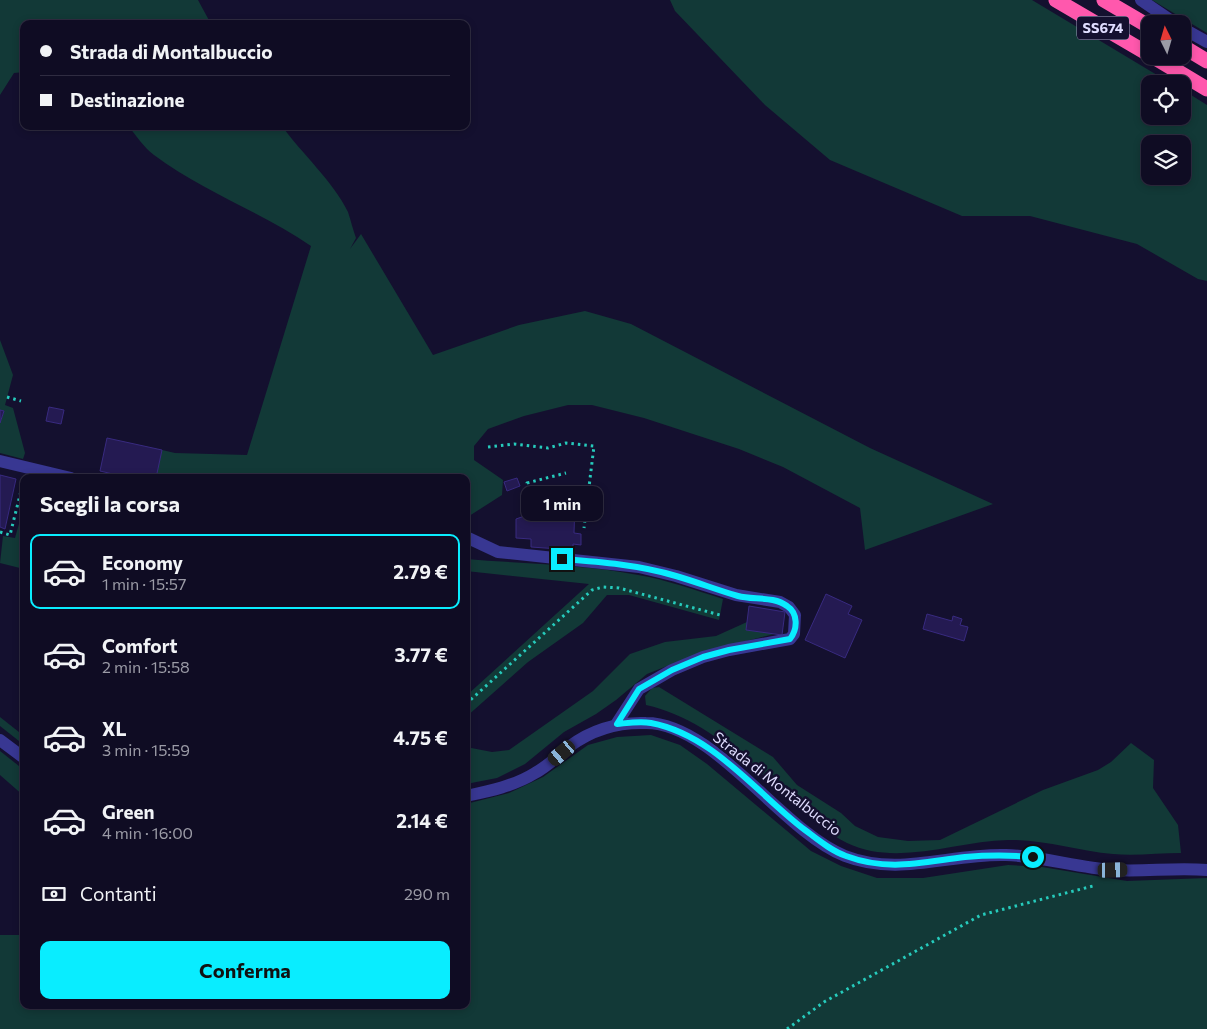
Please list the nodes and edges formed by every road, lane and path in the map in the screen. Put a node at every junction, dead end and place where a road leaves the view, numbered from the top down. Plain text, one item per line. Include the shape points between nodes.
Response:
1 (1056, 0) edge
2 (1104, 0) edge
3 (1142, 0) edge
4 (1163, 15) edge
5 (1141, 22) edge
6 (1191, 33) edge
7 (1207, 42) edge
8 (1141, 50) edge
9 (1191, 51) edge
10 (1207, 61) edge
11 (1166, 65) edge
12 (1207, 89) edge
13 (7, 397) dead end
14 (21, 401) dead end
15 (488, 447) dead end
16 (0, 461) edge
17 (566, 473) dead end
18 (54, 474) edge
19 (20, 496) edge
20 (528, 496) dead end
21 (584, 528) dead end
22 (0, 532) edge
23 (470, 539) edge
24 (720, 615) dead end
25 (470, 700) edge
26 (617, 724) junction
27 (0, 740) edge
28 (20, 755) edge
29 (470, 795) edge
30 (1113, 870) junction
31 (1207, 870) edge
32 (787, 1029) edge

1 - 8 highway, SS674
2 - 5 highway, SS674
3 - 4 street
6 - 7 street
9 - 10 highway
11 - 12 highway, SS674
13 - 14 path
15 - 21 path via 514,444 548,448 566,443 594,446
16 - 18 street
17 - 20 path via 527,483
19 - 22 path via 10,535
23 - 26 street via 498,552 639,567 736,595 780,602 795,615 794,634 790,639 703,657 652,680 639,689
24 - 25 path via 619,588 592,590
26 - 29 street, Strada di Montalbuccio via 588,734 535,774 504,788
26 - 30 street, Strada di Montalbuccio via 649,722 695,740 796,823 845,856 880,865 921,865 1005,854
27 - 28 street
30 - 31 street, Strada di Montalbuccio
30 - 32 path via 1097,884 1085,889 982,915 824,1002

